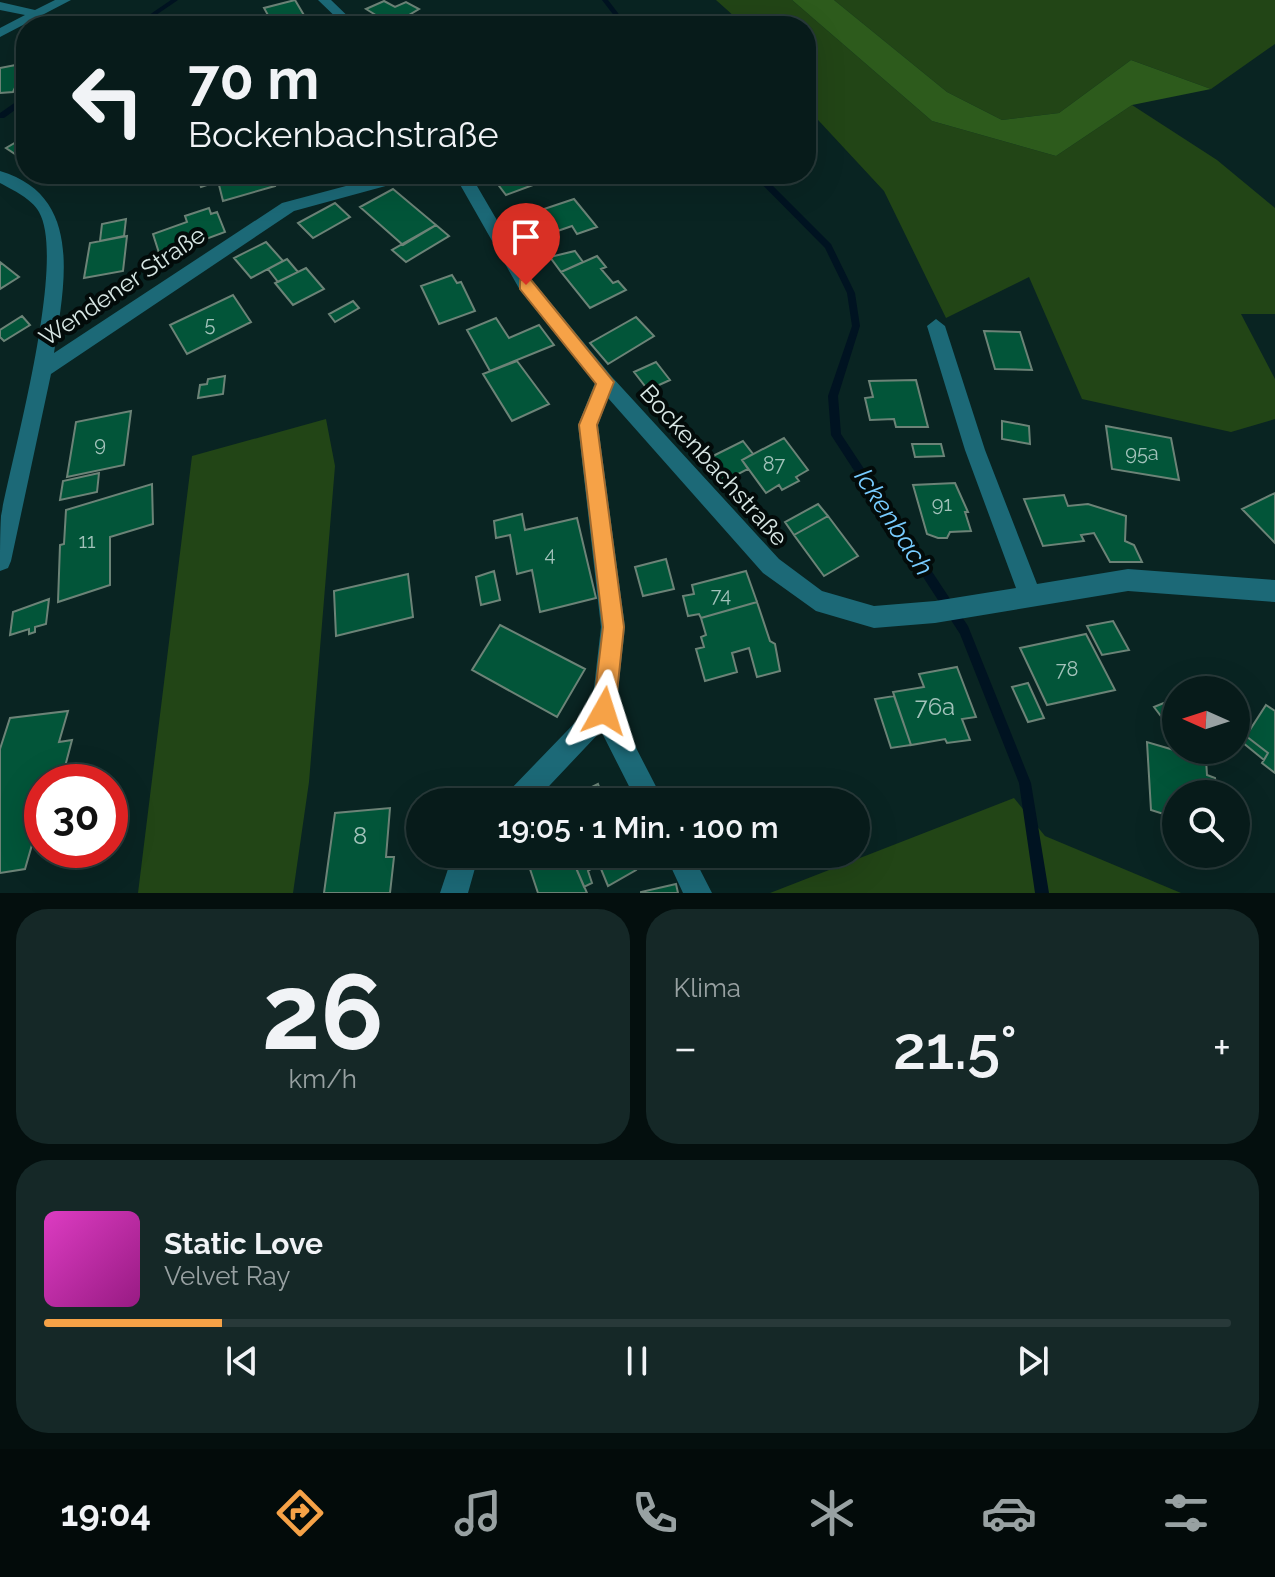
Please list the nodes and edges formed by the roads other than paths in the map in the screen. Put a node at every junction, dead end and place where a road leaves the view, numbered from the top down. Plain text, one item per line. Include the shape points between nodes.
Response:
1 (65, 0) edge
2 (324, 0) edge
3 (0, 6) edge
4 (35, 14) junction
5 (31, 16) edge
6 (341, 16) edge
7 (0, 176) edge
8 (373, 184) edge
9 (468, 184) edge
10 (936, 326) dead end
11 (44, 369) junction
12 (605, 382) junction
13 (0, 561) edge
14 (1275, 591) edge
15 (1030, 595) junction
16 (604, 711) junction
17 (530, 788) edge
18 (644, 788) edge
19 (462, 868) edge
20 (685, 868) edge
21 (454, 893) edge
22 (698, 893) edge

1 - 4 street
2 - 6 street
3 - 4 street
4 - 5 street
7 - 11 street via 48,214 54,247
8 - 11 street, Wendener Straße via 288,207
9 - 12 street, Bockenbachstraße via 526,285
10 - 15 street via 975,450
11 - 13 street, Wendener Straße
12 - 15 street, Bockenbachstraße via 760,556 816,600 874,617
12 - 16 street via 588,425 613,627
14 - 15 street, Bockenbachstraße via 1128,580
16 - 17 street
16 - 18 street
19 - 21 street
20 - 22 street

